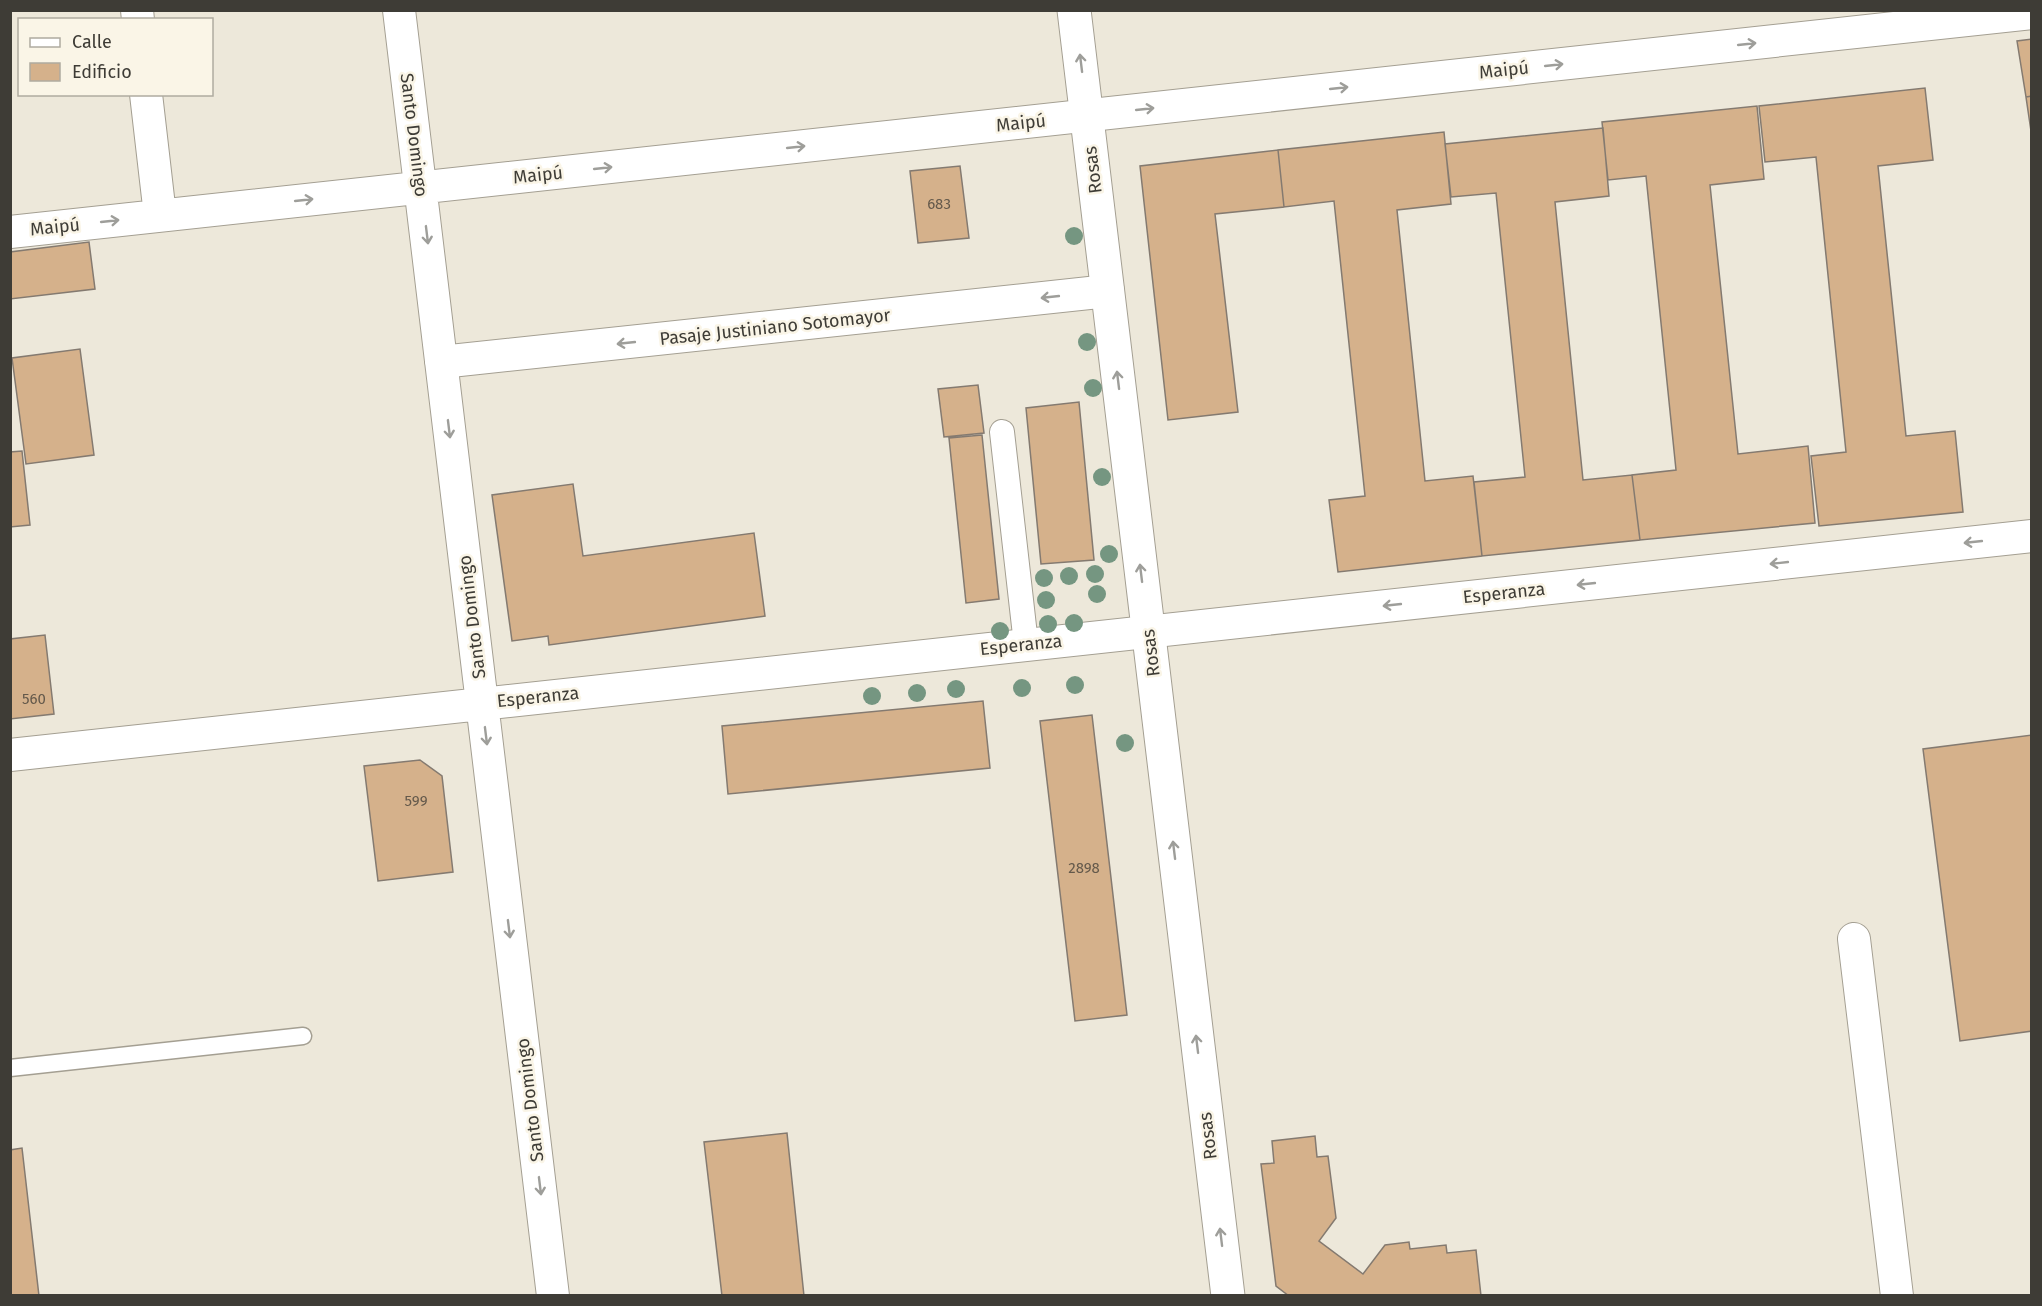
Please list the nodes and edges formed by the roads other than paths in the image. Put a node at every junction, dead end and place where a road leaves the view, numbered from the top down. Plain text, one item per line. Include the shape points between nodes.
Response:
1 (399, 10) edge
2 (1074, 10) edge
3 (2031, 13) edge
4 (146, 96) edge
5 (1087, 116) junction
6 (421, 187) junction
7 (160, 215) junction
8 (10, 232) edge
9 (1108, 291) junction
10 (441, 363) junction
11 (1002, 432) dead end
12 (2031, 536) edge
13 (1148, 632) junction
14 (1026, 644) junction
15 (482, 704) junction
16 (10, 755) edge
17 (1854, 939) dead end
18 (303, 1036) dead end
19 (10, 1068) edge
20 (554, 1296) edge
21 (1227, 1296) edge
22 (1897, 1296) edge

1 - 6 street, Santo Domingo
5 -> 2 street, Rosas
5 -> 3 street, Maipú
4 - 7 street
6 -> 5 street, Maipú
5 - 9 street, Rosas
7 -> 6 street, Maipú
6 -> 10 street, Santo Domingo
8 -> 7 street, Maipú
9 -> 10 street, Pasaje Justiniano Sotomayor
13 -> 9 street, Rosas
10 -> 15 street, Santo Domingo
11 - 14 street
12 -> 13 street, Esperanza
13 - 14 street, Esperanza
21 -> 13 street, Rosas
14 - 15 street, Esperanza
15 - 16 street, Esperanza
15 -> 20 street, Santo Domingo
17 - 22 street
18 - 19 lane

